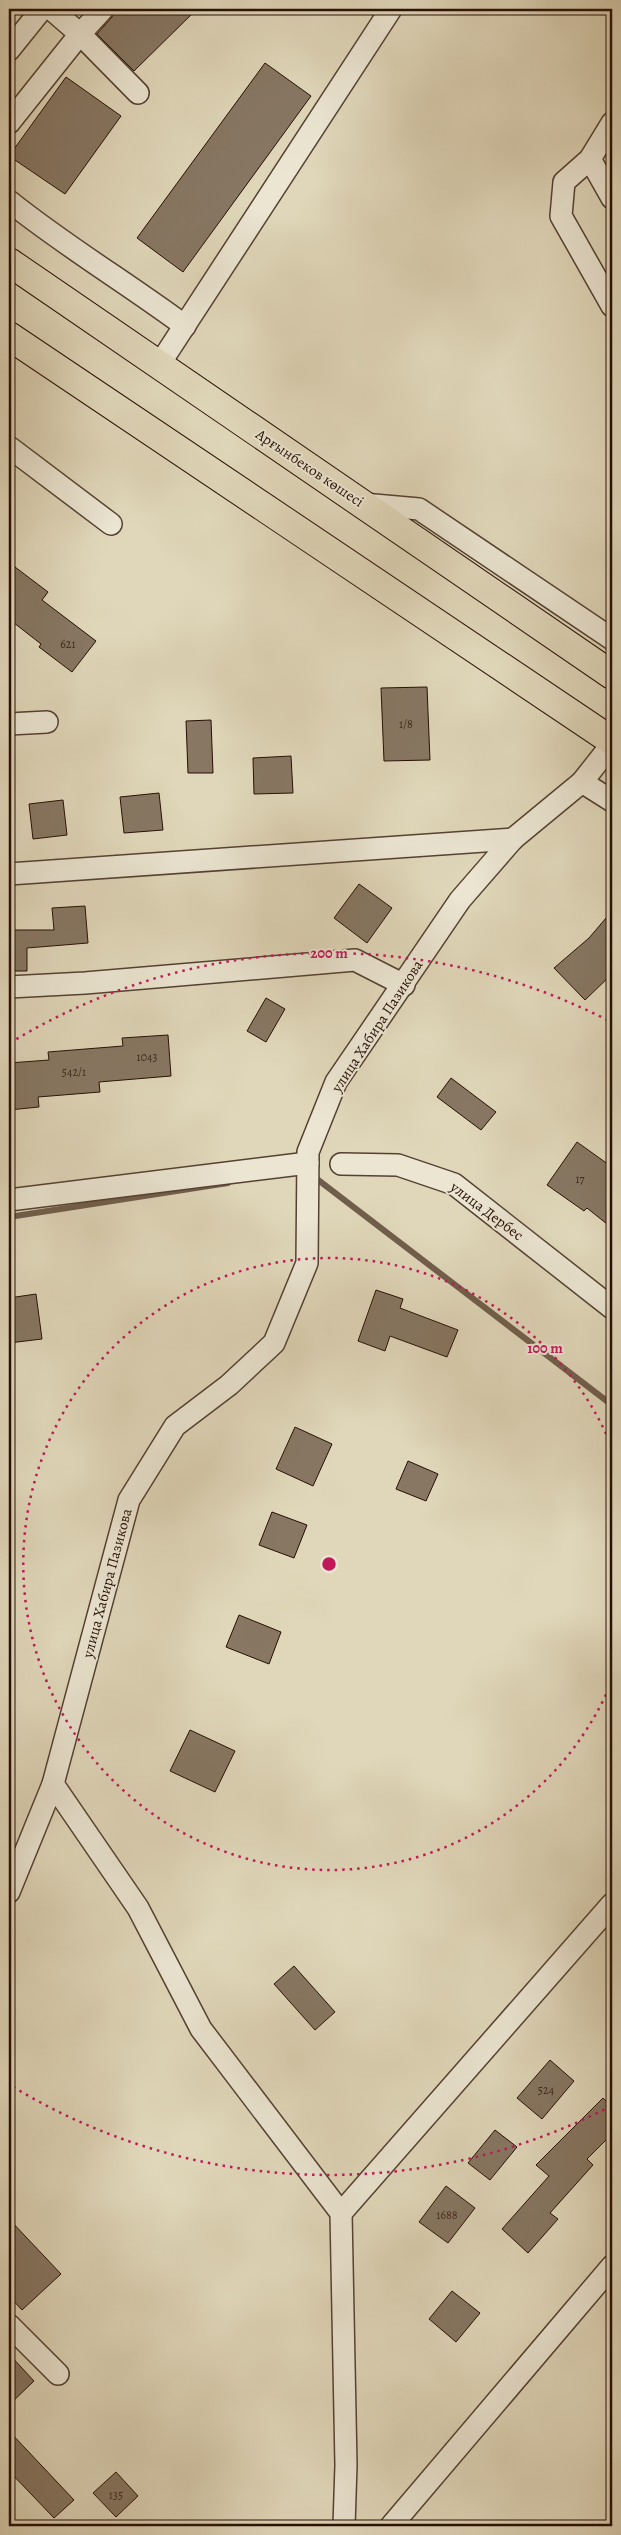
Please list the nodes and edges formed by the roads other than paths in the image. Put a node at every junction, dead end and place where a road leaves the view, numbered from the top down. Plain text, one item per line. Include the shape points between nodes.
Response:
1 (42, 9) edge
2 (50, 9) edge
3 (103, 9) edge
4 (391, 9) edge
5 (80, 34) junction
6 (9, 50) edge
7 (138, 93) dead end
8 (9, 123) edge
9 (612, 123) edge
10 (590, 159) junction
11 (612, 198) edge
12 (9, 202) edge
13 (9, 262) edge
14 (612, 306) edge
15 (185, 326) junction
16 (9, 336) edge
17 (159, 365) junction
18 (9, 447) edge
19 (363, 504) junction
20 (111, 524) dead end
21 (612, 639) edge
22 (612, 675) edge
23 (47, 722) dead end
24 (9, 724) edge
25 (612, 743) edge
26 (582, 782) junction
27 (612, 801) edge
28 (514, 839) junction
29 (9, 874) edge
30 (404, 986) junction
31 (9, 987) edge
32 (308, 1163) junction
33 (341, 1164) dead end
34 (9, 1200) edge
35 (612, 1308) edge
36 (52, 1784) junction
37 (9, 1892) edge
38 (612, 1904) edge
39 (341, 2213) junction
40 (612, 2266) edge
41 (9, 2325) edge
42 (58, 2374) dead end
43 (344, 2526) edge
44 (391, 2526) edge

1 - 6 street
2 - 5 street
3 - 5 street
4 - 15 street
5 - 7 street
5 - 8 street
9 - 10 street
10 - 11 street
10 - 14 street via 564,182 561,216
12 - 15 street
13 - 17 main road, Арғынбеков көшесі
15 - 17 street
16 - 25 main road
17 - 19 main road, Арғынбеков көшесі
18 - 20 street
19 - 21 street via 419,509
19 - 22 main road, Арғынбеков көшесі
23 - 24 street
25 - 26 street, улица Хабира Пазикова
26 - 27 street
26 - 28 street, улица Хабира Пазикова
28 - 29 street
28 - 30 street, улица Хабира Пазикова via 460,900
30 - 31 street via 355,960
30 - 32 street, улица Хабира Пазикова via 336,1082 308,1152
32 - 34 street
32 - 36 street, улица Хабира Пазикова via 307,1264 274,1343 229,1385 175,1426 129,1500
33 - 35 street, улица Дербес via 398,1165 454,1184
36 - 37 street, улица Хабира Пазикова
36 - 39 street via 138,1908 201,2029
38 - 39 street
39 - 43 street via 346,2465
40 - 44 street
41 - 42 street

